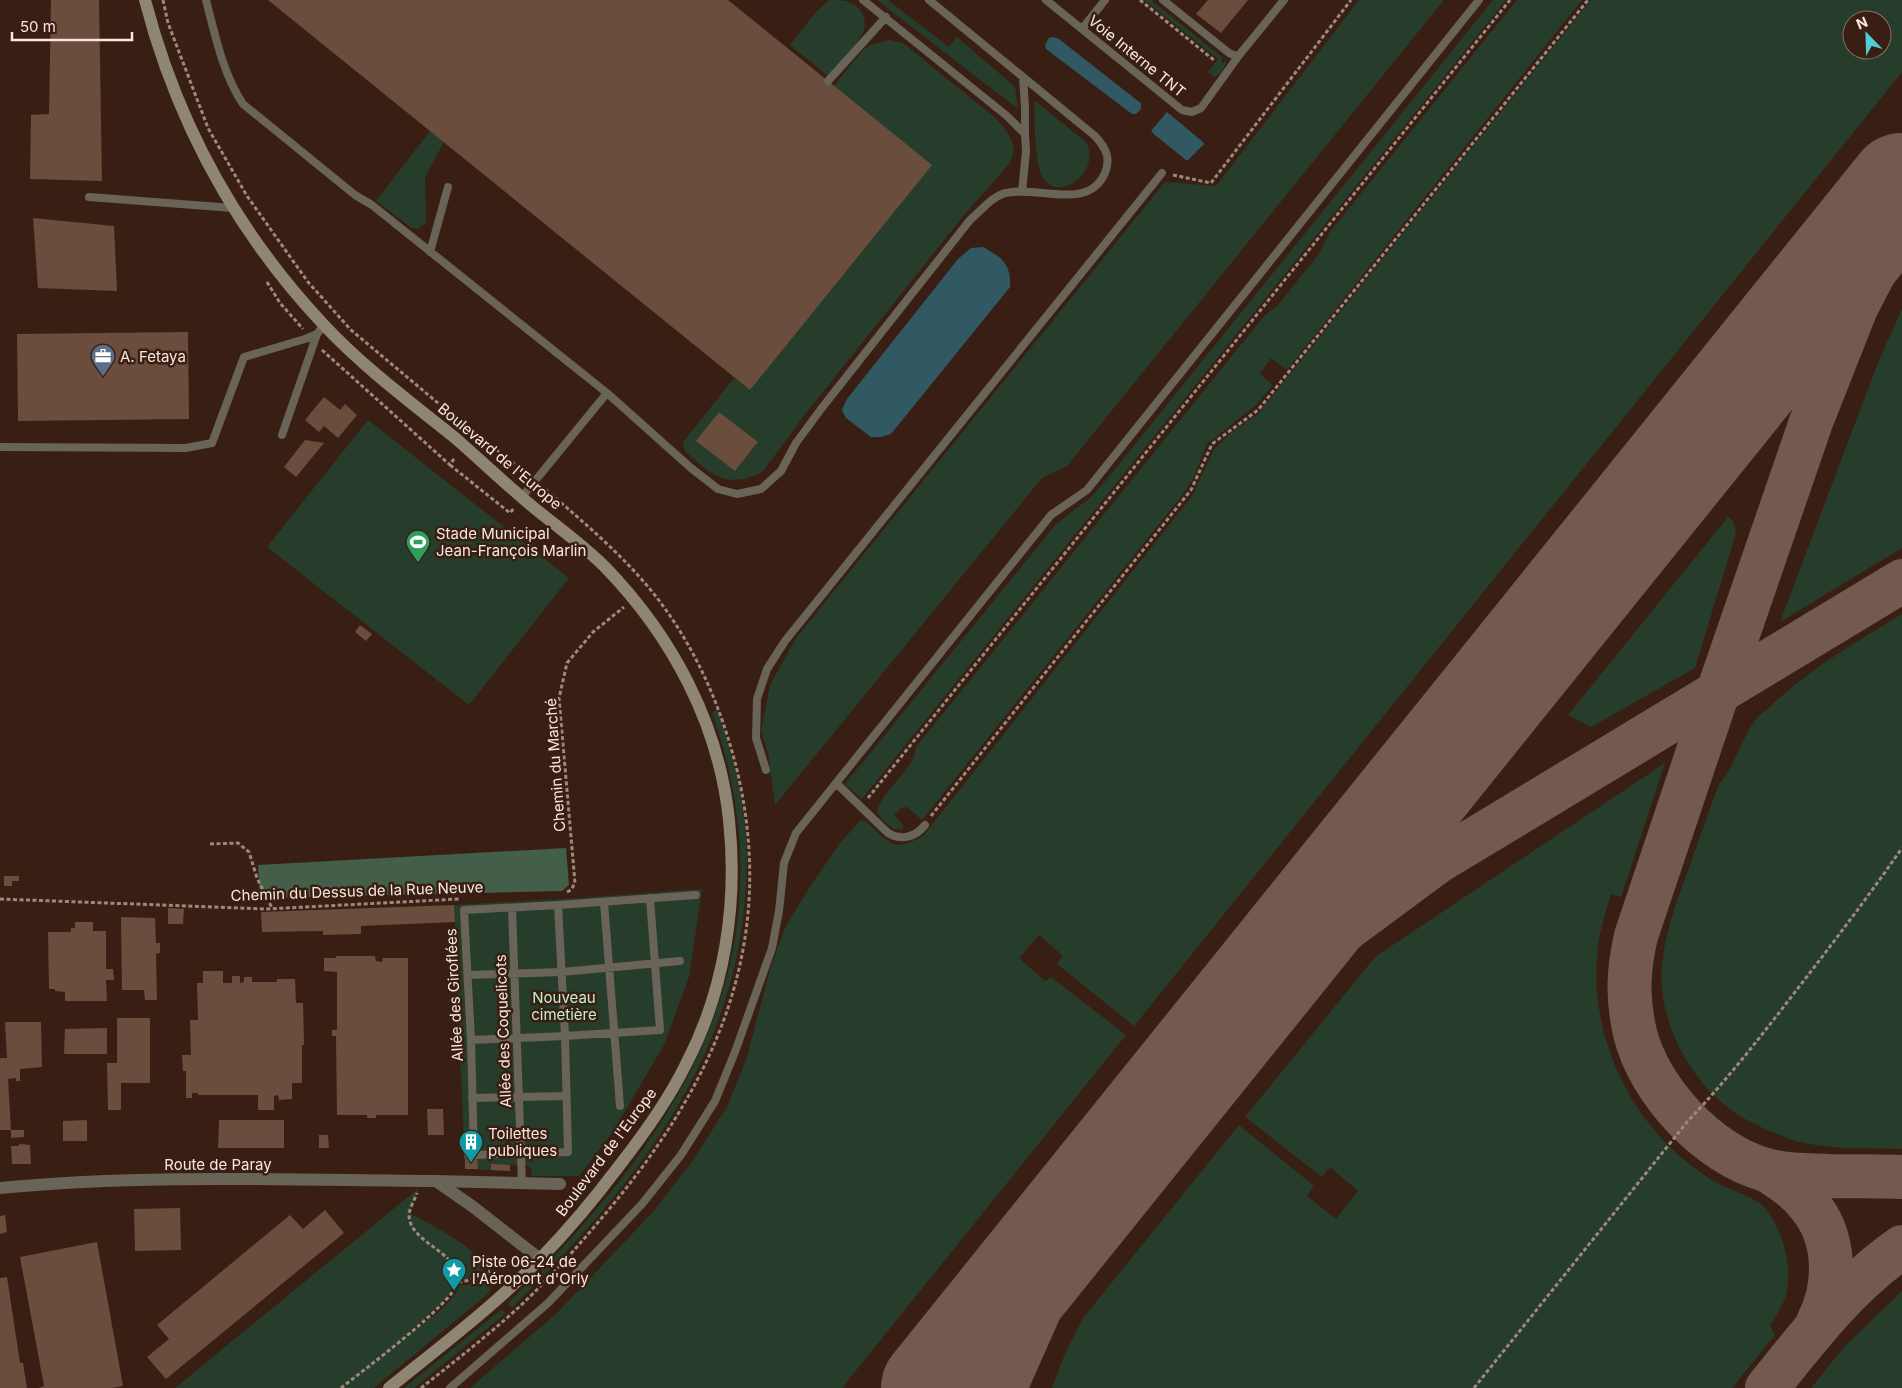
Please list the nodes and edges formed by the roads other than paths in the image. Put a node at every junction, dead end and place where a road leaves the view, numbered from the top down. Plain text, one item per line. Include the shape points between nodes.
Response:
1 (144, 0) edge
2 (206, 0) edge
3 (863, 0) edge
4 (929, 0) edge
5 (1046, 0) edge
6 (1105, 0) edge
7 (1162, 0) edge
8 (1284, 0) edge
9 (1479, 0) edge
10 (886, 17) junction
11 (1082, 29) junction
12 (1240, 54) junction
13 (1023, 76) junction
14 (828, 81) dead end
15 (1025, 134) junction
16 (1162, 174) road end
17 (448, 187) dead end
18 (1022, 192) junction
19 (89, 197) dead end
20 (233, 208) junction
21 (430, 252) junction
22 (320, 330) junction
23 (607, 393) junction
24 (282, 435) dead end
25 (0, 447) edge
26 (521, 498) junction
27 (766, 770) dead end
28 (836, 783) junction
29 (925, 825) road end
30 (696, 895) dead end
31 (650, 898) junction
32 (604, 902) junction
33 (558, 905) junction
34 (512, 908) junction
35 (680, 961) dead end
36 (655, 963) junction
37 (609, 968) junction
38 (562, 972) junction
39 (514, 974) junction
40 (468, 975) junction
41 (614, 1033) junction
42 (565, 1036) junction
43 (517, 1038) junction
44 (471, 1040) junction
45 (566, 1096) junction
46 (519, 1097) junction
47 (472, 1098) junction
48 (620, 1106) dead end
49 (521, 1155) junction
50 (436, 1181) junction
51 (522, 1183) junction
52 (560, 1184) dead end
53 (0, 1188) edge
54 (540, 1259) junction
55 (389, 1388) edge
56 (450, 1388) edge

1 - 20 main road, Boulevard de l'Europe via 173,91 198,148
2 - 21 lane via 225,66 243,104
3 - 10 lane
4 - 13 lane
5 - 11 lane, Voie Interne TNT
6 - 11 lane
7 - 12 lane via 1229,53
8 - 12 lane, Voie Interne TNT
9 - 28 lane via 1087,490 1051,516
10 - 14 lane
10 - 15 lane
11 - 12 lane, Voie Interne TNT via 1186,112 1201,108
13 - 15 lane
13 - 18 lane via 1096,136 1108,155 1108,166 1093,188 1080,194
15 - 18 lane
16 - 27 lane via 767,669 757,699 756,738
17 - 21 lane
18 - 23 lane via 1007,192 994,198 970,220 821,409 780,471 761,488 737,494 718,488
19 - 20 lane
20 - 22 main road, Boulevard de l'Europe
21 - 23 lane
22 - 24 lane
22 - 25 lane via 244,357 212,443 186,448
22 - 26 main road, Boulevard de l'Europe via 459,441
23 - 26 lane
26 - 54 main road, Boulevard de l'Europe via 575,538 606,568 656,627 688,681 714,744 725,788 732,866 729,925 719,976 689,1060 656,1116 603,1187
28 - 29 lane via 895,837 916,834
28 - 56 lane via 796,833 784,863 772,948 715,1100 686,1147 642,1204 548,1303
30 - 31 lane
31 - 32 lane
31 - 36 lane
32 - 33 lane
32 - 37 lane
33 - 34 lane, Allée des Giroflées
33 - 38 lane, Allée des Giroflées
34 - 39 lane, Allée des Coquelicots
34 - 40 lane, Allée des Giroflées via 464,910
35 - 36 lane
36 - 37 lane
36 - 41 lane via 660,1030
37 - 38 lane
37 - 41 lane
38 - 39 lane
38 - 42 lane, Allée des Giroflées
39 - 40 lane
39 - 43 lane, Allée des Coquelicots
40 - 44 lane, Allée des Giroflées
41 - 42 lane
41 - 48 lane
42 - 43 lane
42 - 45 lane, Allée des Giroflées
43 - 44 lane
43 - 46 lane, Allée des Coquelicots
44 - 47 lane, Allée des Giroflées
45 - 46 lane
45 - 49 lane, Allée des Giroflées via 568,1152
46 - 47 lane
46 - 49 lane, Allée des Coquelicots
47 - 49 lane, Allée des Giroflées via 471,1155
49 - 51 lane, Allée des Coquelicots
50 - 51 street, Route de Paray
50 - 53 street, Route de Paray via 163,1180
50 - 54 street
51 - 52 street, Route de Paray
54 - 55 main road, Boulevard de l'Europe

